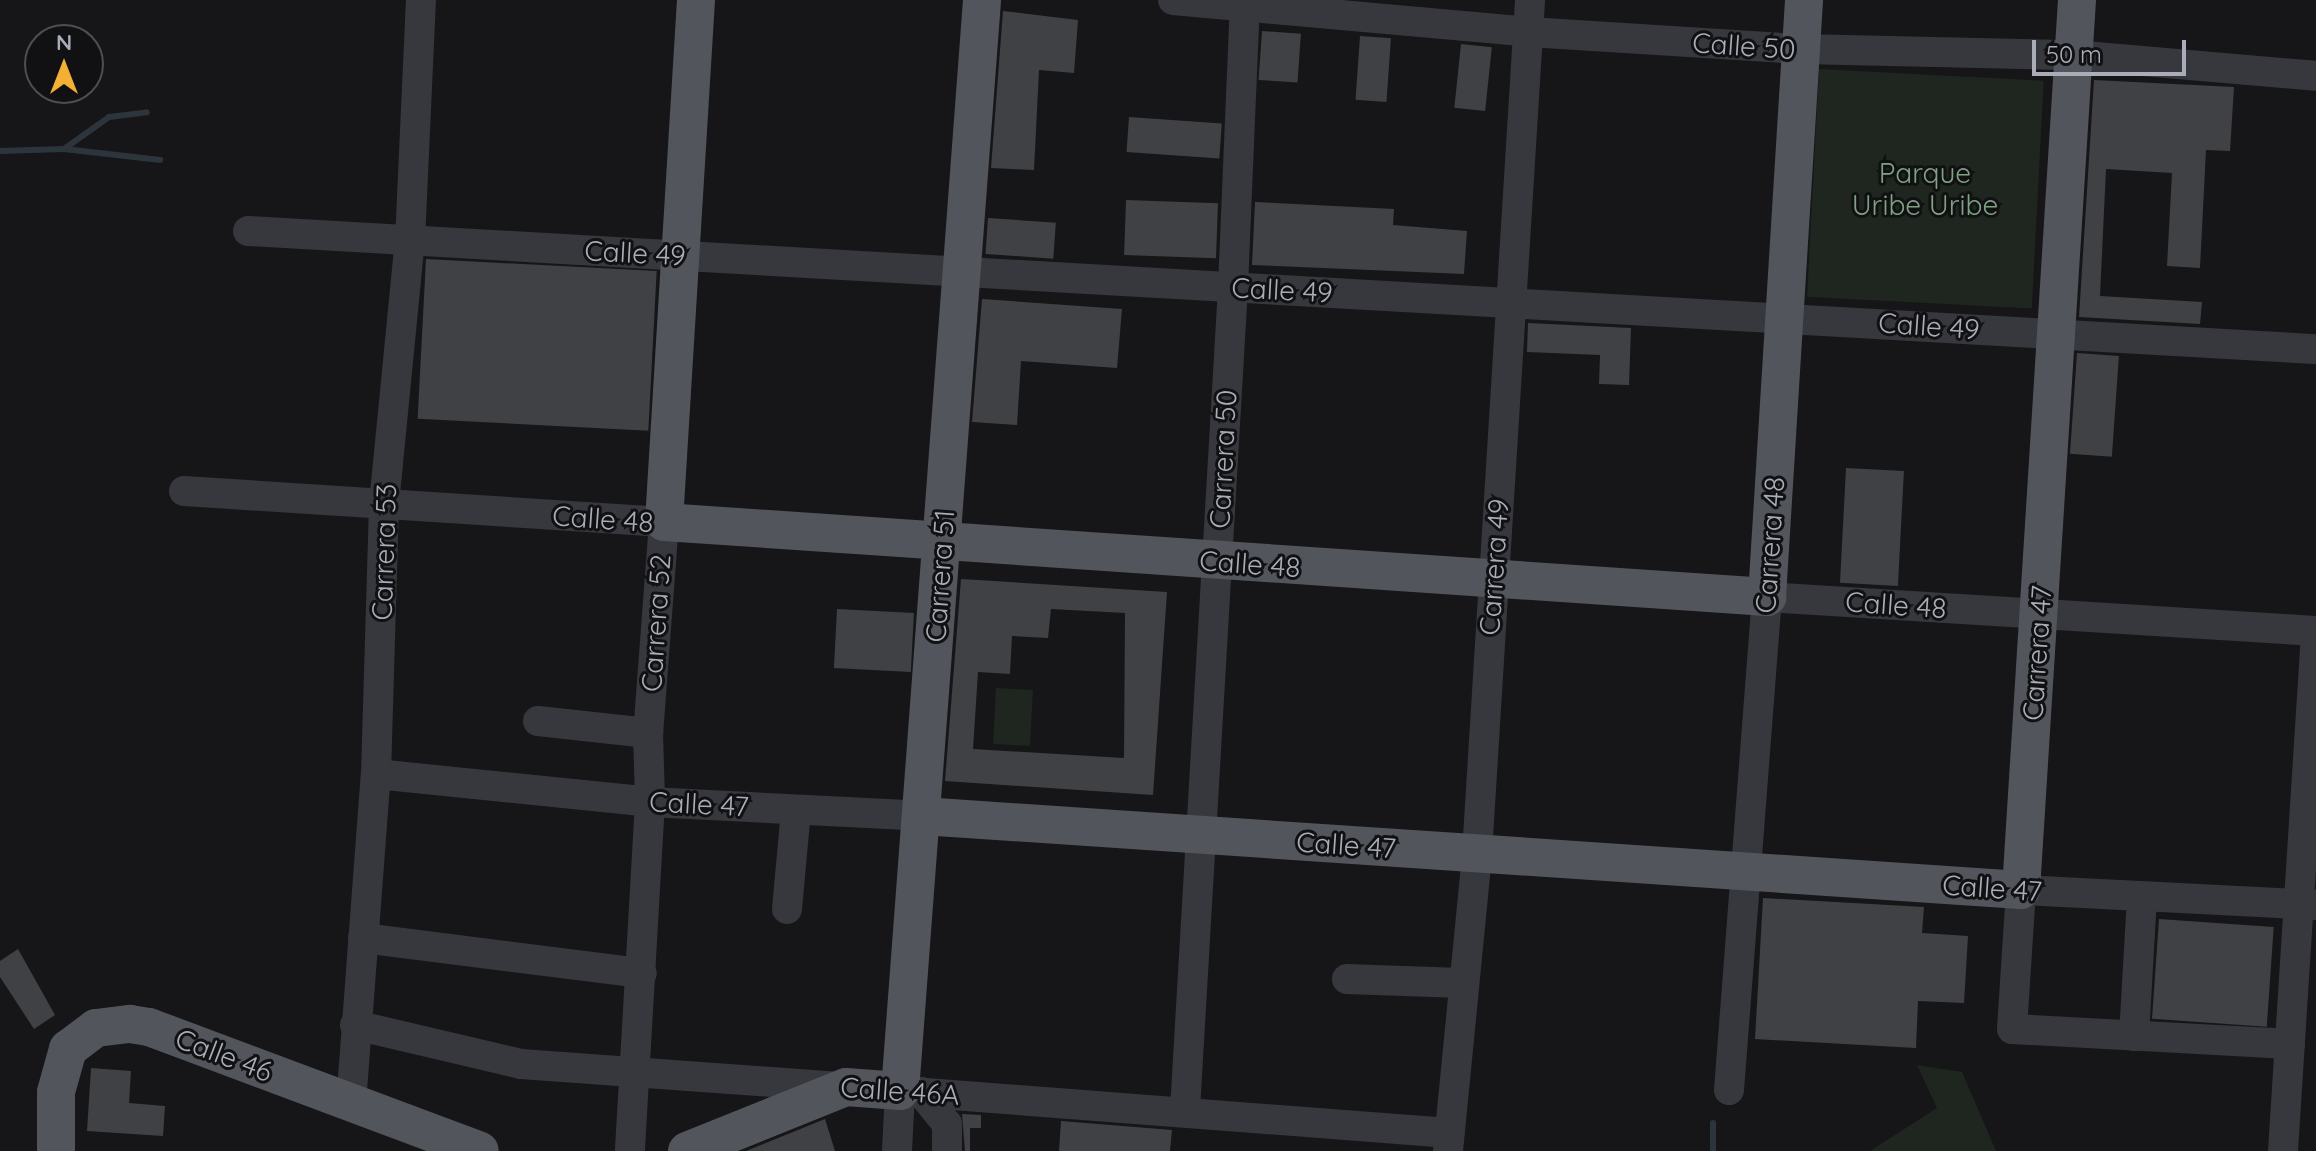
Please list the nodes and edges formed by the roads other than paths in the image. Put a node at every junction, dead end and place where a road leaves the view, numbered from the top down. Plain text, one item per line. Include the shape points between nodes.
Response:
1 (421, 0) edge
2 (696, 0) edge
3 (982, 0) edge
4 (1173, 0) edge
5 (1530, 0) edge
6 (1804, 0) edge
7 (2077, 0) edge
8 (1245, 2) edge
9 (1529, 32) junction
10 (1801, 49) junction
11 (2073, 55) junction
12 (2316, 76) edge
13 (248, 231) dead end
14 (410, 241) junction
15 (680, 256) junction
16 (960, 272) junction
17 (1233, 287) junction
18 (1512, 303) junction
19 (1785, 315) junction
20 (2056, 336) junction
21 (2316, 349) edge
22 (184, 491) dead end
23 (384, 504) junction
24 (664, 522) junction
25 (943, 544) junction
26 (1216, 562) junction
27 (1493, 579) junction
28 (1767, 597) junction
29 (2040, 614) junction
30 (2316, 632) edge
31 (538, 721) dead end
32 (648, 733) junction
33 (376, 774) junction
34 (650, 802) junction
35 (796, 810) junction
36 (922, 816) junction
37 (1200, 835) junction
38 (1477, 853) junction
39 (1745, 871) junction
40 (2021, 890) junction
41 (2142, 896) junction
42 (2307, 904) edge
43 (787, 909) dead end
44 (363, 938) junction
45 (642, 973) junction
46 (1347, 979) dead end
47 (1461, 983) junction
48 (355, 1025) junction
49 (2134, 1036) junction
50 (2290, 1044) junction
51 (635, 1073) junction
52 (846, 1087) junction
53 (1729, 1090) dead end
54 (911, 1092) junction
55 (351, 1104) junction
56 (1185, 1110) junction
57 (1449, 1142) edge
58 (56, 1151) edge
59 (480, 1151) edge
60 (630, 1151) edge
61 (687, 1151) edge
62 (897, 1151) edge
63 (947, 1151) edge
64 (2283, 1151) edge

1 - 14 street, Carrera 53
2 - 15 main road, Carrera 52
3 - 16 main road, Carrera 51
4 - 8 street, Calle 50
5 - 9 street, Carrera 49
6 - 10 main road, Carrera 48
7 - 11 main road, Carrera 47
8 - 9 street, Calle 50
8 - 17 street, Carrera 50
9 - 10 street, Calle 50
9 - 18 street, Carrera 49
10 - 11 street, Calle 50
10 - 19 main road, Carrera 48
11 - 12 street, Calle 50
11 - 20 main road, Carrera 47
13 - 14 street, Calle 49
14 - 15 street, Calle 49
14 - 23 street, Carrera 53
15 - 16 street, Calle 49
15 - 24 main road, Carrera 52
16 - 17 street, Calle 49
16 - 25 main road, Carrera 51
17 - 18 street, Calle 49
17 - 26 street, Carrera 50
18 - 19 street, Calle 49
18 - 27 street, Carrera 49
19 - 20 street, Calle 49
19 - 28 main road, Carrera 48
20 - 21 street, Calle 49
20 - 29 main road, Carrera 47
22 - 23 street, Calle 48
23 - 24 street, Calle 48
23 - 33 street, Carrera 53
24 - 25 main road, Calle 48
24 - 32 street, Carrera 52
25 - 26 main road, Calle 48
25 - 36 main road, Carrera 51
26 - 27 main road, Calle 48
26 - 37 street, Carrera 50
27 - 28 main road, Calle 48
27 - 38 street, Carrera 49
28 - 29 street, Calle 48
28 - 39 street, Carrera 48
29 - 30 street, Calle 48
29 - 40 main road, Carrera 47
30 - 42 street
31 - 32 street
32 - 34 street, Carrera 52
33 - 34 street, Calle 47
33 - 44 street, Carrera 53
34 - 35 street, Calle 47
34 - 45 street, Carrera 52
35 - 36 street, Calle 47
35 - 43 street
36 - 37 main road, Calle 47
36 - 54 main road, Carrera 51
37 - 38 main road, Calle 47
37 - 56 street, Carrera 50
38 - 39 main road, Calle 47
38 - 47 street, Carrera 49
39 - 40 main road, Calle 47
39 - 53 street, Carrera 48
40 - 41 street, Calle 47
40 - 49 street, Carrera 47 via 2012,1029
41 - 42 street, Calle 47
41 - 49 street
42 - 50 street
44 - 45 street
44 - 48 street, Carrera 53
45 - 51 street, Carrera 52
46 - 47 street
47 - 57 street, Carrera 49
48 - 51 street, Calle 46A via 521,1064
48 - 55 street, Carrera 53
49 - 50 street, Carrera 47
50 - 64 street
51 - 52 street, Calle 46A
51 - 60 street, Carrera 52
52 - 54 main road, Calle 46A
52 - 61 main road
54 - 56 street, Calle 46A
54 - 62 street, Carrera 51
54 - 63 street via 947,1124
55 - 58 main road, Calle 46 via 149,1027 112,1025 80,1037 68,1049 56,1092
55 - 59 main road, Calle 46
56 - 57 street, Calle 46A

